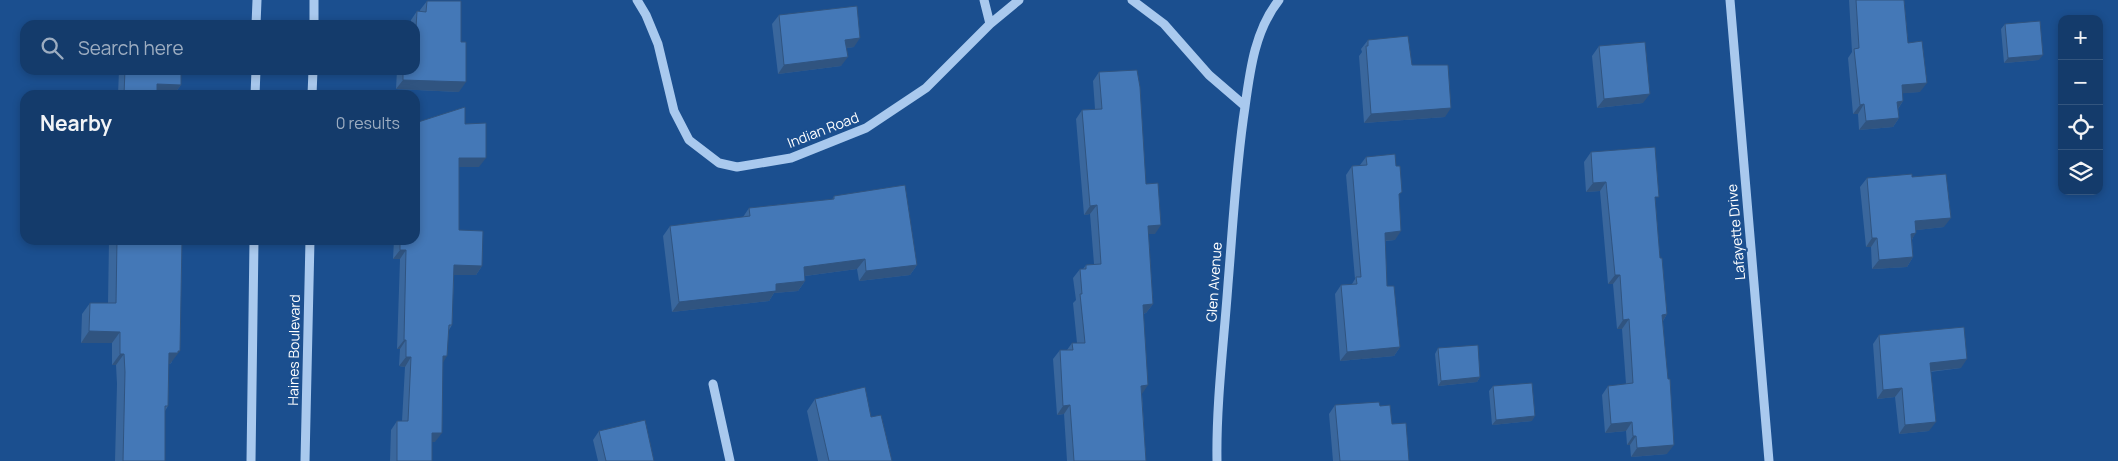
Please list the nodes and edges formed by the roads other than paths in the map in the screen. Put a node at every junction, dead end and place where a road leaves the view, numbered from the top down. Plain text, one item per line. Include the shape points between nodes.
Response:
1 (256, 0) edge
2 (314, 0) edge
3 (637, 0) edge
4 (984, 0) edge
5 (1019, 0) edge
6 (1132, 0) edge
7 (1279, 0) edge
8 (1730, 0) edge
9 (256, 20) edge
10 (314, 20) edge
11 (990, 24) junction
12 (256, 75) edge
13 (313, 75) edge
14 (255, 90) edge
15 (312, 90) edge
16 (1245, 106) junction
17 (254, 245) edge
18 (310, 245) edge
19 (713, 384) dead end
20 (251, 461) edge
21 (306, 461) edge
22 (730, 461) edge
23 (1217, 461) edge
24 (1769, 461) edge

1 - 9 street
2 - 10 street
3 - 11 street, Indian Road via 658,44 674,111 689,140 719,163 737,167 791,158 866,128 926,88
4 - 11 street
5 - 11 street, Indian Road
6 - 16 street via 1164,24 1209,75
7 - 16 street via 1258,39 1249,69
8 - 24 street, Lafayette Drive
12 - 14 street
13 - 15 street
16 - 23 street, Glen Avenue via 1231,240
17 - 20 street
18 - 21 street, Haines Boulevard
19 - 22 street

